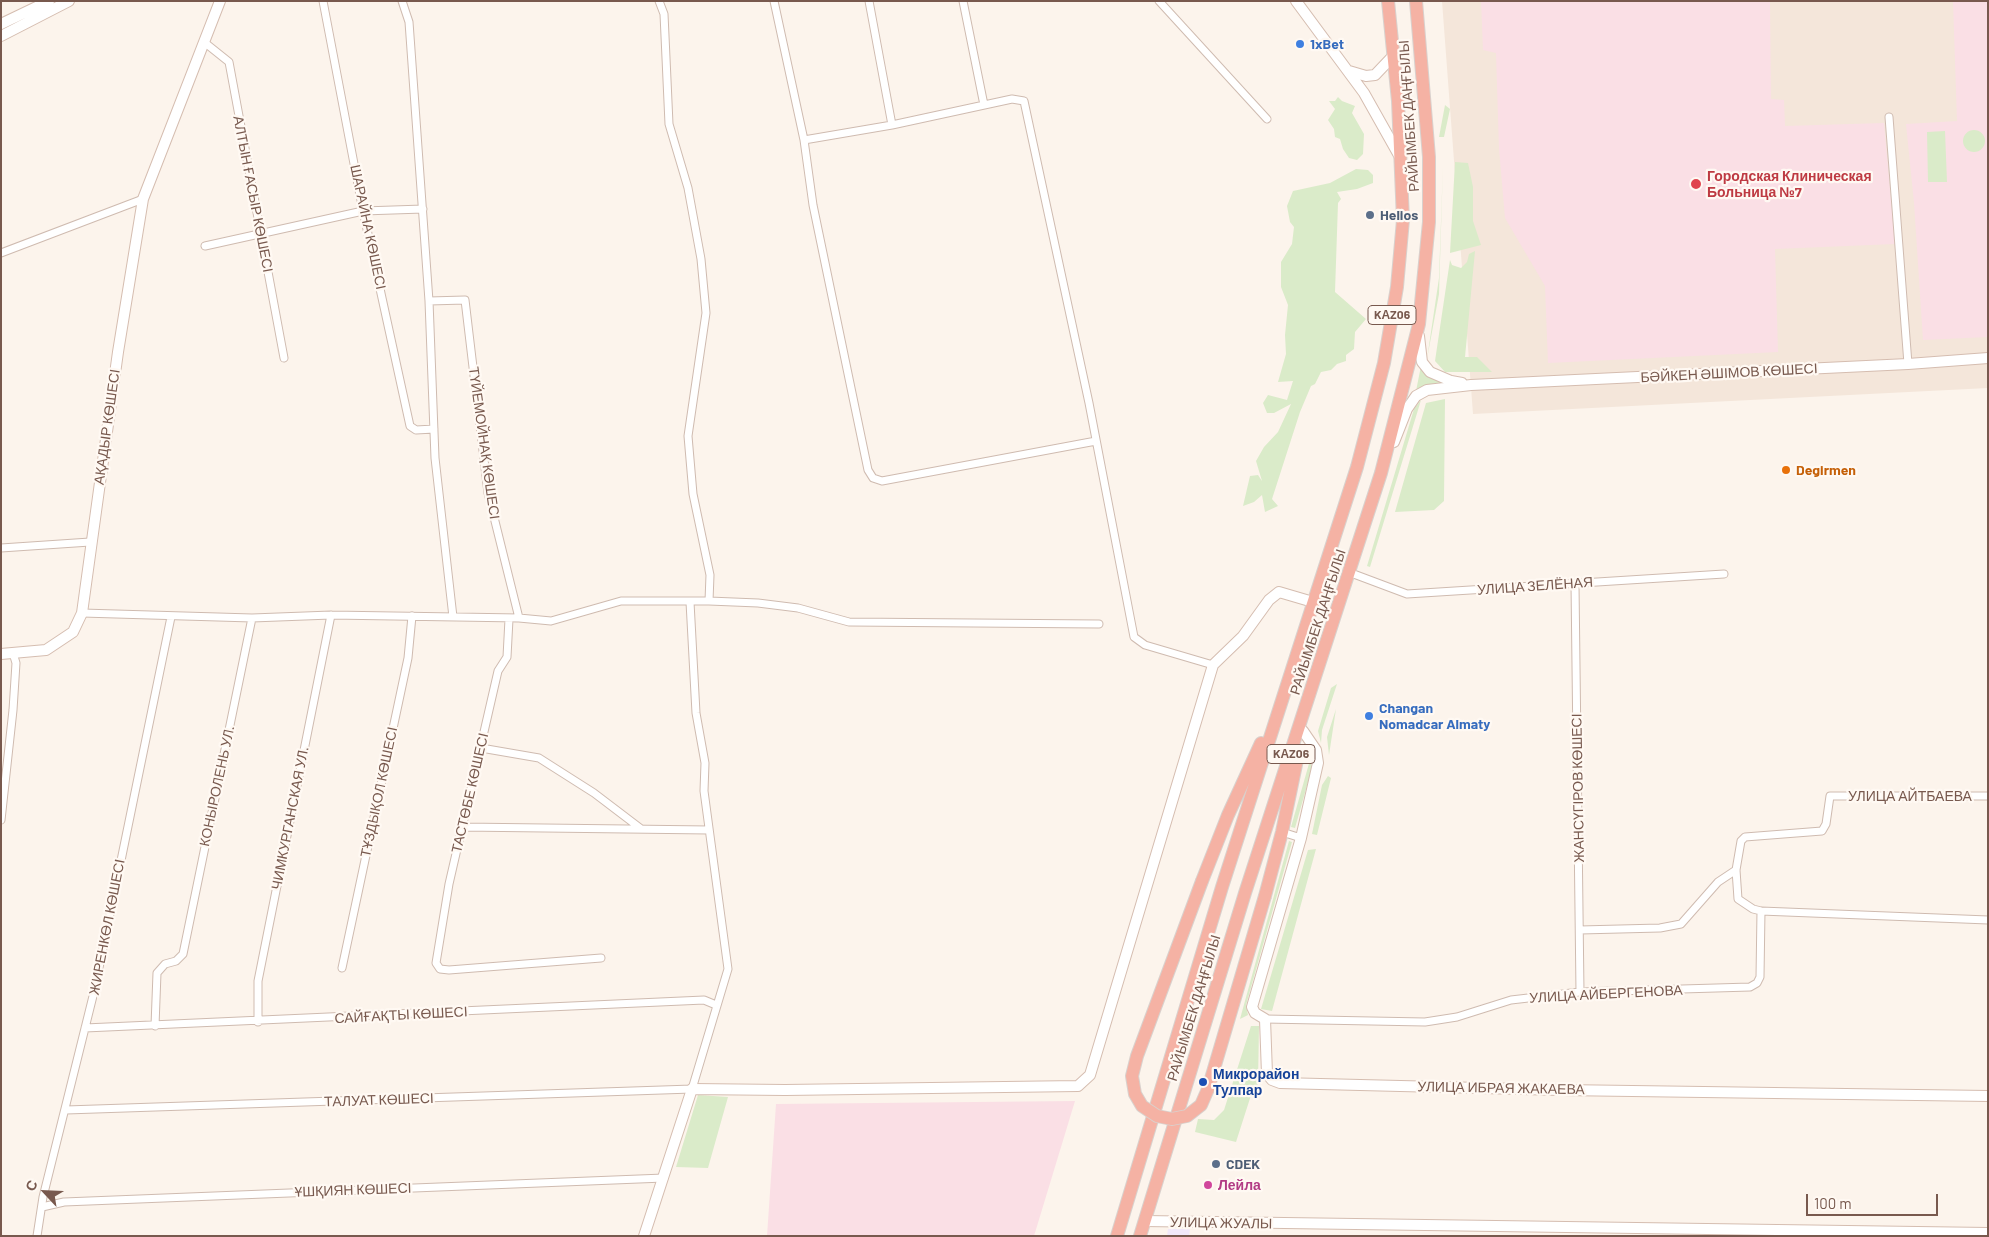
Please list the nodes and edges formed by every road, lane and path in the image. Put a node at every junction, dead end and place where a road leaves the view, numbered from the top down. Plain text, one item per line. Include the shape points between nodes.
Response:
1 (49, 1) edge
2 (69, 1) edge
3 (220, 1) edge
4 (323, 1) edge
5 (402, 1) edge
6 (659, 1) edge
7 (774, 1) edge
8 (869, 1) edge
9 (963, 1) edge
10 (1159, 1) edge
11 (1296, 1) edge
12 (1388, 1) edge
13 (1416, 1) edge
14 (1, 24) edge
15 (1, 36) edge
16 (204, 42) junction
17 (1394, 55) junction
18 (1349, 71) junction
19 (984, 105) junction
20 (1890, 117) dead end
21 (1266, 119) dead end
22 (892, 125) junction
23 (804, 140) junction
24 (1401, 160) junction
25 (143, 199) junction
26 (423, 209) junction
27 (363, 211) junction
28 (261, 234) junction
29 (205, 246) dead end
30 (1, 253) edge
31 (429, 300) junction
32 (1418, 324) junction
33 (284, 358) dead end
34 (1988, 358) edge
35 (1908, 364) junction
36 (1471, 385) junction
37 (434, 429) junction
38 (1096, 441) junction
39 (1381, 473) junction
40 (90, 542) junction
41 (1, 548) edge
42 (1350, 573) junction
43 (1724, 574) dead end
44 (1575, 584) junction
45 (709, 601) junction
46 (690, 602) junction
47 (1313, 602) junction
48 (82, 613) junction
49 (331, 615) junction
50 (412, 616) junction
51 (171, 617) junction
52 (453, 617) junction
53 (252, 618) junction
54 (519, 618) junction
55 (509, 619) junction
56 (1099, 624) dead end
57 (1, 654) edge
58 (13, 654) junction
59 (1213, 665) junction
60 (1284, 693) junction
61 (1309, 700) junction
62 (1303, 731) junction
63 (481, 748) junction
64 (1988, 796) edge
65 (1, 820) edge
66 (462, 826) junction
67 (640, 829) junction
68 (709, 830) junction
69 (1282, 832) junction
70 (1302, 838) junction
71 (1736, 870) junction
72 (1761, 911) junction
73 (1988, 920) edge
74 (1580, 930) junction
75 (601, 958) dead end
76 (342, 968) dead end
77 (1580, 992) junction
78 (716, 1005) junction
79 (1265, 1019) junction
80 (258, 1022) junction
81 (154, 1026) junction
82 (85, 1028) junction
83 (692, 1089) junction
84 (1988, 1096) edge
85 (66, 1110) junction
86 (664, 1178) junction
87 (42, 1207) junction
88 (1144, 1221) junction
89 (1988, 1233) edge
90 (37, 1236) edge
91 (644, 1236) edge
92 (1117, 1236) edge
93 (1140, 1236) edge

1 - 14 street
2 - 15 street
3 - 16 street, АҚАДЫР КӨШЕСІ
4 - 27 street, ШАРАЙНА КӨШЕСІ
5 - 26 street via 409,22
6 - 45 street via 664,14 669,124 688,188 701,259 706,313 688,436 694,494 710,575
7 - 23 street
8 - 22 street
9 - 19 street
10 - 21 street
11 - 18 street
12 - 17 highway, РАЙЫМБЕК ДАҢҒЫЛЫ / KАZ06
13 - 32 highway, РАЙЫМБЕК ДАҢҒЫЛЫ / KАZ06 via 1429,156 1429,222
16 - 25 street, АҚАДЫР КӨШЕСІ
16 - 28 street, АЛТЫН ҒАСЫР КӨШЕСІ via 229,62
17 - 18 street via 1375,75
17 - 24 highway, РАЙЫМБЕК ДАҢҒЫЛЫ / KАZ06
18 - 24 street
19 - 22 street
19 - 38 street via 1012,99 1020,99 1026,104
20 - 35 street
22 - 23 street
23 - 38 street via 815,215 868,470 873,478 882,481
24 - 47 highway, РАЙЫМБЕК ДАҢҒЫЛЫ / KАZ06 via 1403,220 1397,287 1384,363 1357,466
25 - 30 street
25 - 40 street, АҚАДЫР КӨШЕСІ
26 - 27 street
26 - 31 street
27 - 28 street
27 - 37 street, ШАРАЙНА КӨШЕСІ via 410,426 416,430
28 - 29 street
28 - 33 street, АЛТЫН ҒАСЫР КӨШЕСІ
31 - 37 street
31 - 54 street, ТҮЙЕМОЙНАҚ КӨШЕСІ via 465,300 488,493
32 - 36 street via 1419,352 1430,372
32 - 39 highway, РАЙЫМБЕК ДАҢҒЫЛЫ / KАZ06
34 - 35 street, БӘЙКЕН ӘШІМОВ КӨШЕСІ
35 - 36 street, БӘЙКЕН ӘШІМОВ КӨШЕСІ
36 - 39 street via 1427,390 1416,396 1407,409
37 - 52 street via 442,534
38 - 59 street via 1134,637 1145,645
39 - 42 highway, РАЙЫМБЕК ДАҢҒЫЛЫ / KАZ06
40 - 41 street
40 - 48 street, АҚАДЫР КӨШЕСІ
42 - 44 street, УЛИЦА ЗЕЛЁНАЯ via 1407,594
42 - 61 highway, РАЙЫМБЕК ДАҢҒЫЛЫ / KАZ06
43 - 44 street, УЛИЦА ЗЕЛЁНАЯ
44 - 74 street, ЖАНСҮГІРОВ КӨШЕСІ
45 - 46 street
45 - 56 street via 798,608 849,622
46 - 54 street via 621,601 552,621
46 - 68 street via 696,713 705,763 704,790
47 - 59 street via 1279,592 1269,600 1243,636
47 - 60 highway, РАЙЫМБЕК ДАҢҒЫЛЫ / KАZ06
48 - 51 street
48 - 58 street, АҚАДЫР КӨШЕСІ via 73,632 61,643 46,650
49 - 50 street
49 - 53 street
49 - 80 street, ЧИМКУРГАНСКАЯ УЛ. via 264,947 258,981
50 - 52 street
50 - 76 street, ТҰЗДЫҚОЛ КӨШЕСІ via 408,658
51 - 53 street
51 - 82 street, ЖИРЕНКӨЛ КӨШЕСІ
52 - 55 street
53 - 81 street, КОНЫРОЛЕНЬ УЛ. via 183,954 176,961 165,964 157,973
54 - 55 street
55 - 63 street, ТАСТӨБЕ КӨШЕСІ via 507,657 498,671
57 - 58 street, АҚАДЫР КӨШЕСІ
58 - 65 street via 16,664 13,710
59 - 83 street via 1090,1075 1078,1086
60 - 69 highway, bridge via 1228,815 1138,1056 1132,1076 1135,1094 1142,1106 1157,1116 1172,1119 1187,1116 1201,1105 1266,896
60 - 92 highway, РАЙЫМБЕК ДАҢҒЫЛЫ / KАZ06
61 - 62 highway
61 - 88 highway, РАЙЫМБЕК ДАҢҒЫЛЫ / KАZ06 via 1245,893
62 - 69 highway
62 - 70 street via 1316,750 1318,763
63 - 66 street, ТАСТӨБЕ КӨШЕСІ
63 - 67 street via 539,758 594,793
64 - 71 street, УЛИЦА АЙТБАЕВА via 1830,796 1822,831 1745,837 1741,841
66 - 67 street
66 - 75 street, ТАСТӨБЕ КӨШЕСІ via 436,955 440,969
67 - 68 street
68 - 78 street via 728,969
69 - 70 street
70 - 79 street, УЛИЦА ИБРАЯ ЖАКАЕВА via 1252,1007
71 - 72 street, УЛИЦА АЙТБАЕВА via 1738,899
71 - 74 street via 1718,882 1681,924 1660,928
72 - 73 street
72 - 77 street, УЛИЦА АЙБЕРГЕНОВА via 1760,977 1750,987
74 - 77 street, ЖАНСҮГІРОВ КӨШЕСІ
77 - 79 street, УЛИЦА АЙБЕРГЕНОВА via 1511,1000 1457,1017 1425,1022
78 - 80 street, САЙҒАҚТЫ КӨШЕСІ via 704,1000
78 - 83 street
79 - 84 street, УЛИЦА ИБРАЯ ЖАКАЕВА via 1267,1074 1280,1083
80 - 81 street, САЙҒАҚТЫ КӨШЕСІ
81 - 82 street, САЙҒАҚТЫ КӨШЕСІ
82 - 85 street, ЖИРЕНКӨЛ КӨШЕСІ
83 - 85 street, ТАЛУАТ КӨШЕСІ
83 - 86 street
85 - 87 street, ЖИРЕНКӨЛ КӨШЕСІ
86 - 87 street, ҰШҚИЯН КӨШЕСІ via 64,1202
86 - 91 street
87 - 90 street, ЖИРЕНКӨЛ КӨШЕСІ
88 - 89 street, УЛИЦА ЖУАЛЫ
88 - 93 highway, РАЙЫМБЕК ДАҢҒЫЛЫ / KАZ06

